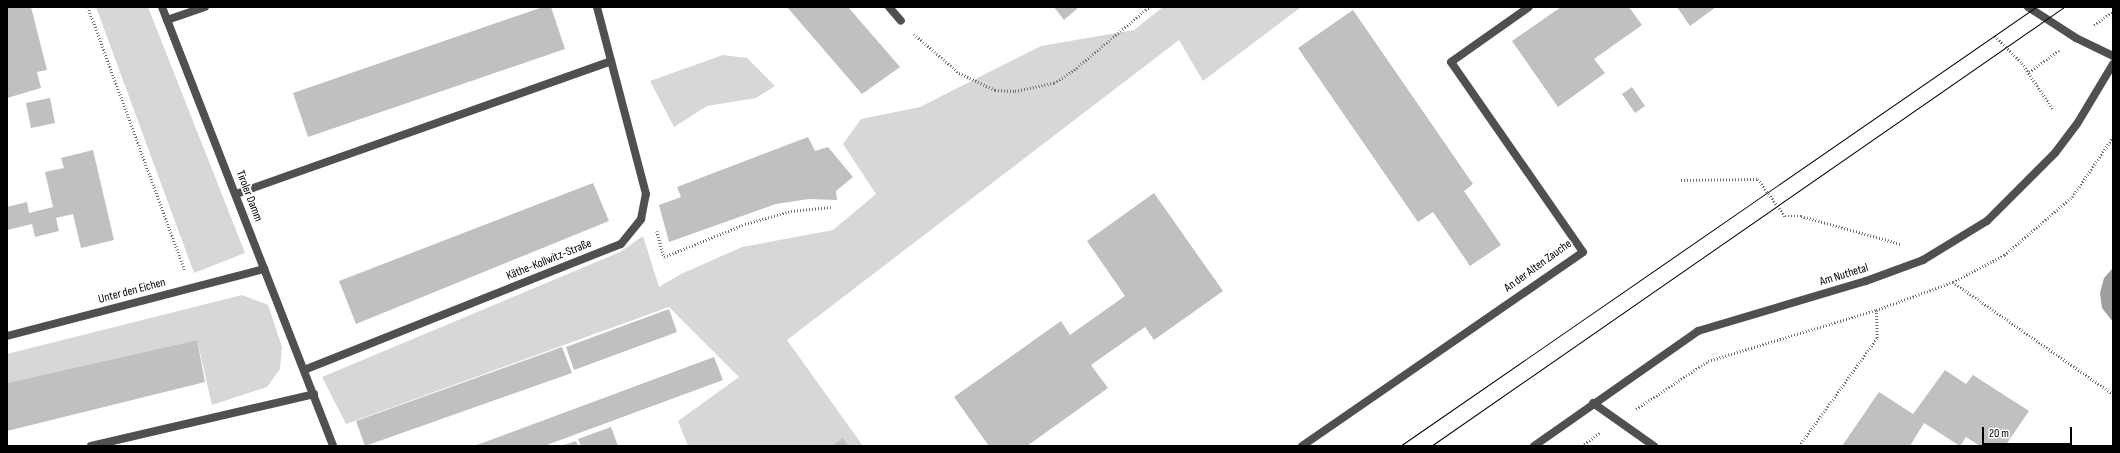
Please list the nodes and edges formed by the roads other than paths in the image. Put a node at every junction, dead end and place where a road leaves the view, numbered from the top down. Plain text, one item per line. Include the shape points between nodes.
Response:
1 (162, 7) edge
2 (205, 7) edge
3 (598, 7) edge
4 (889, 7) edge
5 (1528, 7) edge
6 (2028, 7) edge
7 (167, 20) junction
8 (901, 21) road end
9 (2113, 56) edge
10 (611, 60) junction
11 (2113, 64) edge
12 (236, 194) junction
13 (264, 269) junction
14 (7, 336) edge
15 (304, 370) junction
16 (314, 394) junction
17 (1593, 403) junction
18 (91, 446) edge
19 (333, 446) edge
20 (1302, 446) edge
21 (1534, 446) edge
22 (1654, 446) edge

1 - 7 street, Tiroler Damm
2 - 7 street
3 - 10 street, Käthe-Kollwitz-Straße
4 - 8 street
5 - 20 street, An der Alten Zauche via 1450,62 1583,252
6 - 9 street via 2076,38
7 - 12 street, Tiroler Damm
10 - 12 street
10 - 15 street, Käthe-Kollwitz-Straße via 646,194 641,219 620,244
11 - 17 street, Am Nuthetal via 2077,124 2055,153 1987,220 1923,260 1866,281 1698,331
12 - 13 street, Tiroler Damm
13 - 14 street, Unter den Eichen
13 - 15 street, Tiroler Damm
15 - 16 street, Tiroler Damm
16 - 18 street
16 - 19 street, Tiroler Damm
17 - 21 street, Am Nuthetal
17 - 22 street

